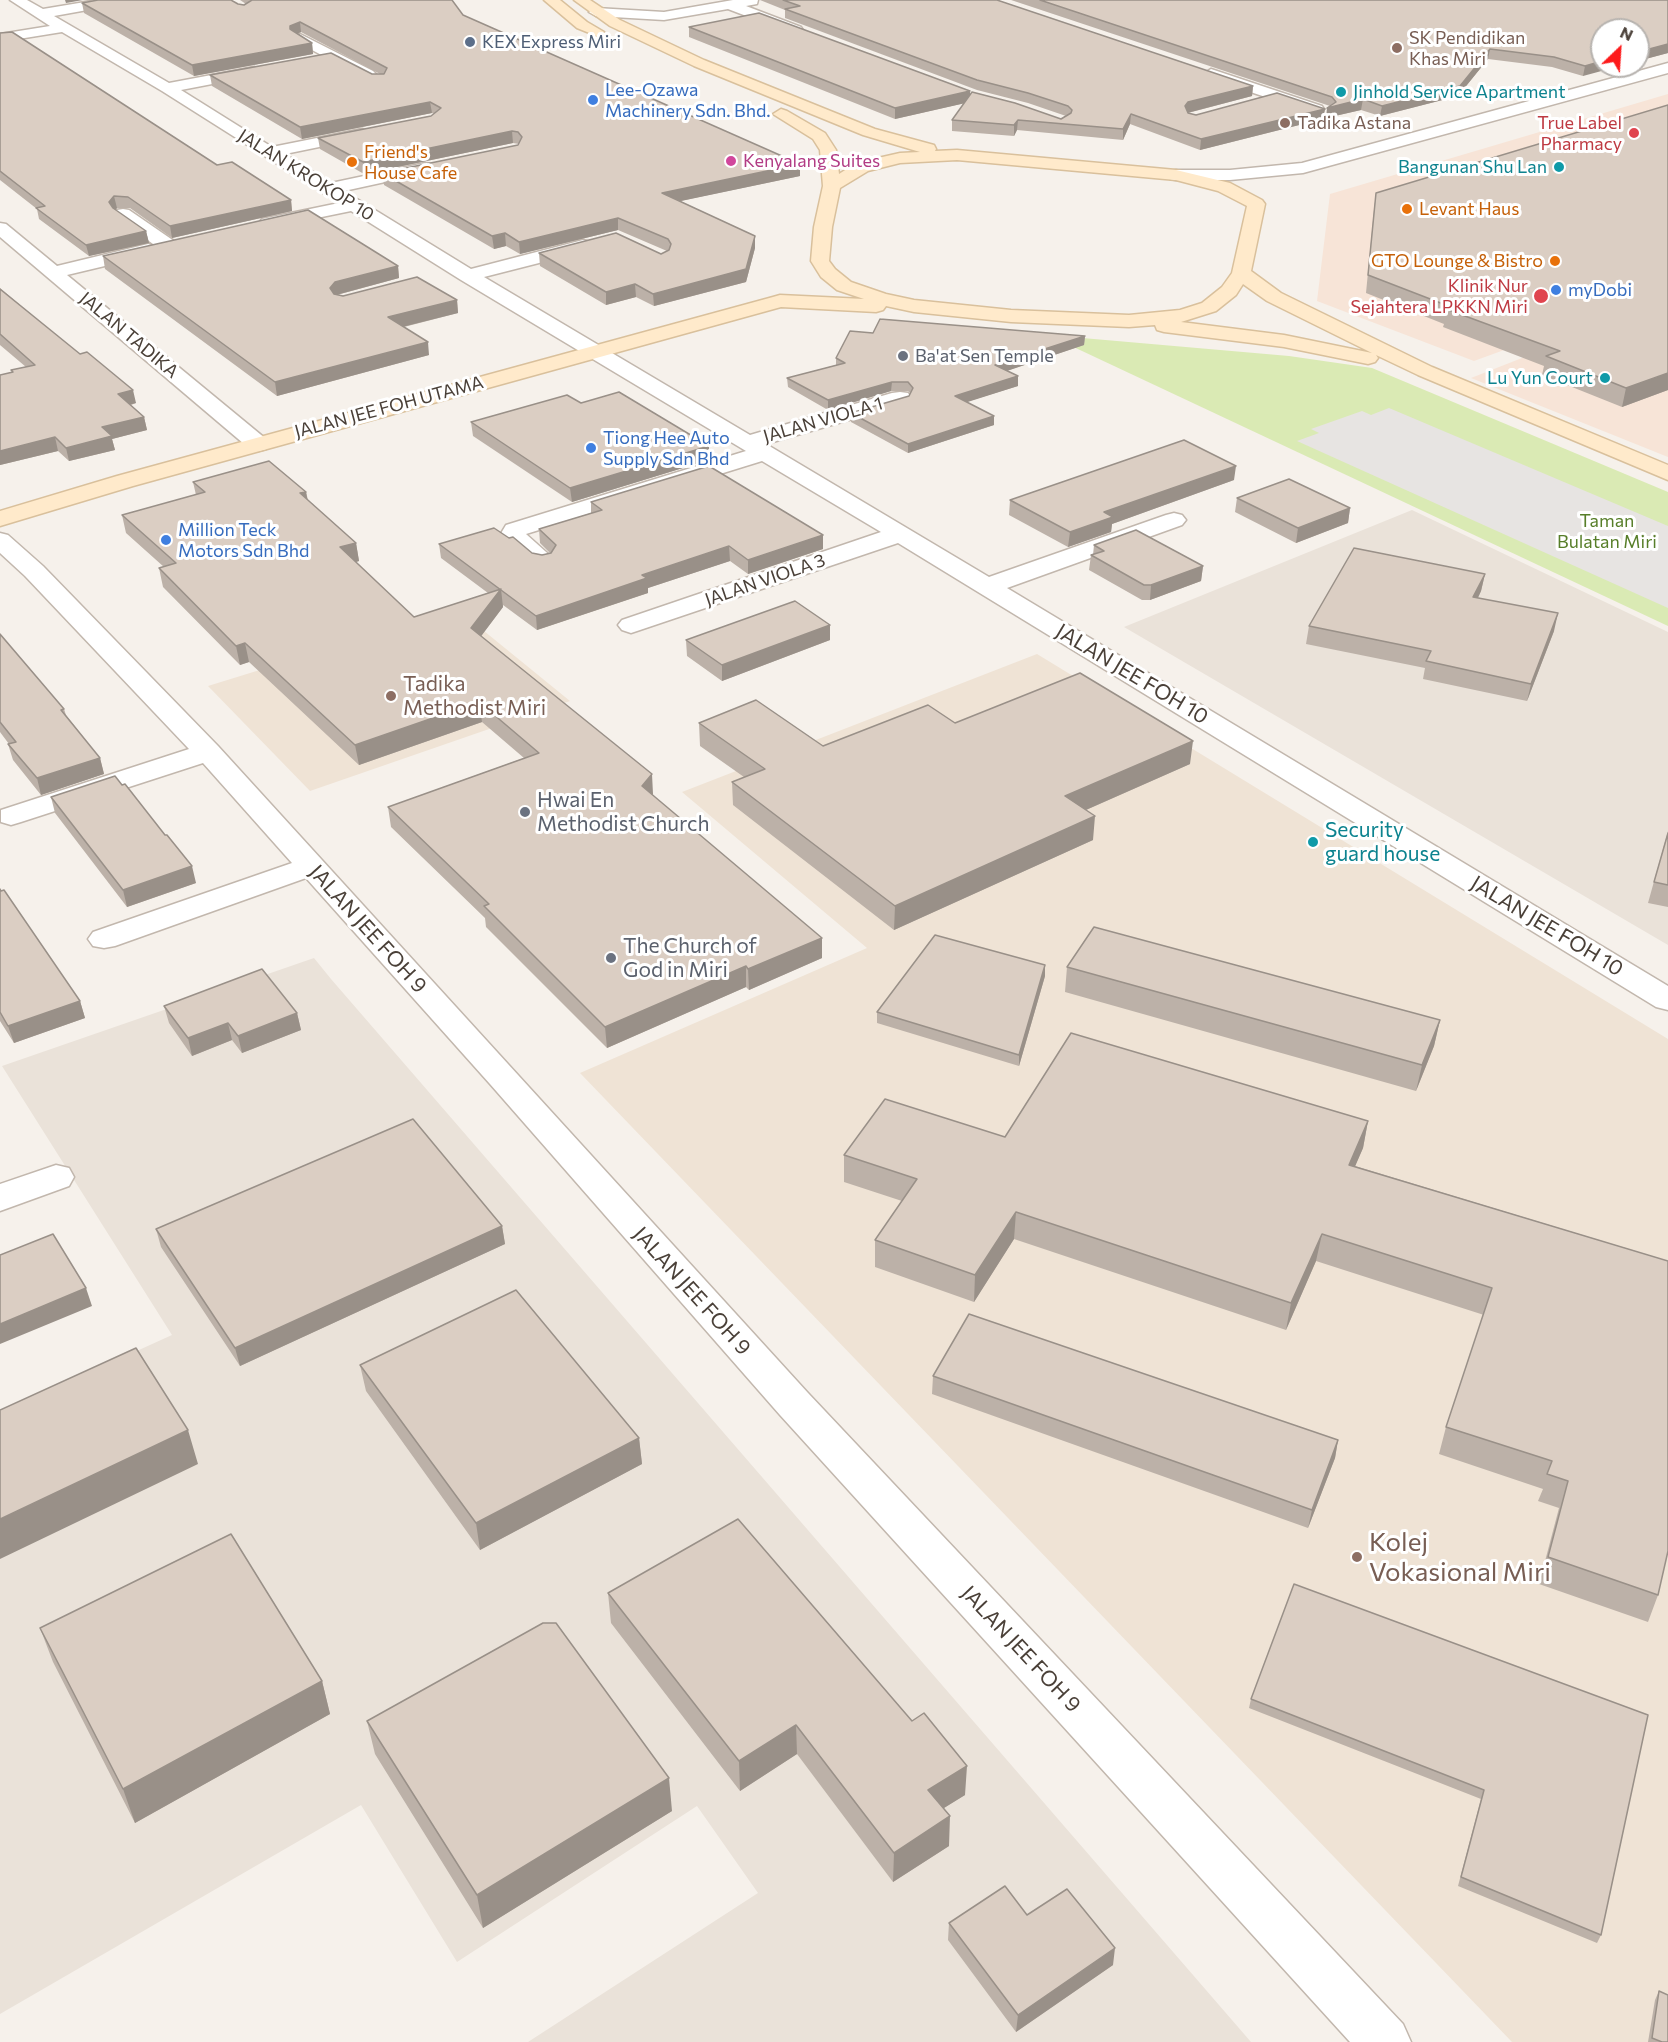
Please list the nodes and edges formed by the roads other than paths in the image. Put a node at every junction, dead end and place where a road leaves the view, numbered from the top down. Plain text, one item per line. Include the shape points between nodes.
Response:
1 (17, 0) edge
2 (121, 0) edge
3 (551, 0) edge
4 (581, 0) edge
5 (760, 0) edge
6 (730, 5) junction
7 (596, 12) junction
8 (40, 14) junction
9 (664, 16) junction
10 (62, 28) junction
11 (635, 33) junction
12 (806, 34) edge
13 (0, 38) edge
14 (300, 38) edge
15 (611, 39) dead end
16 (332, 57) junction
17 (308, 61) edge
18 (273, 68) edge
19 (1192, 68) edge
20 (1668, 68) edge
21 (682, 72) dead end
22 (379, 80) edge
23 (713, 86) dead end
24 (167, 88) junction
25 (1276, 96) junction
26 (1246, 104) edge
27 (765, 108) dead end
28 (1324, 112) edge
29 (374, 132) edge
30 (270, 152) junction
31 (957, 154) junction
32 (443, 164) edge
33 (1303, 168) junction
34 (1176, 175) junction
35 (832, 186) junction
36 (327, 189) junction
37 (1266, 194) junction
38 (354, 205) junction
39 (123, 214) edge
40 (0, 228) edge
41 (249, 228) edge
42 (596, 243) edge
43 (820, 261) junction
44 (55, 272) junction
45 (464, 273) junction
46 (1241, 273) junction
47 (437, 277) dead end
48 (780, 301) junction
49 (914, 306) junction
50 (1129, 321) junction
51 (594, 350) junction
52 (1425, 371) junction
53 (900, 398) edge
54 (258, 444) junction
55 (755, 448) junction
56 (1668, 473) edge
57 (0, 519) edge
58 (1173, 520) dead end
59 (900, 534) junction
60 (0, 540) edge
61 (543, 560) edge
62 (988, 586) junction
63 (631, 625) dead end
64 (208, 752) junction
65 (11, 816) dead end
66 (311, 866) junction
67 (104, 939) dead end
68 (1668, 1000) edge
69 (56, 1177) dead end
70 (0, 1198) edge
71 (1385, 2042) edge

1 - 8 street, JALAN KROKOP 10
2 - 8 street
3 - 15 street via 582,25
4 - 7 street
5 - 6 street
6 - 9 street
6 - 12 street
7 - 9 street
7 - 11 street
8 - 10 street, JALAN KROKOP 10
9 - 11 street
10 - 13 street
10 - 24 street, JALAN KROKOP 10
11 - 31 street via 870,132
14 - 16 street
16 - 17 street
16 - 22 street
18 - 24 street
19 - 25 street
20 - 33 street
21 - 23 street
24 - 30 street, JALAN KROKOP 10
25 - 26 street
25 - 28 street
27 - 35 street via 819,136 828,150
29 - 30 street
30 - 36 street, JALAN KROKOP 10
31 - 34 street
31 - 35 street via 900,158 862,166
32 - 36 street
33 - 34 street
33 - 37 street
34 - 37 street
35 - 43 street
36 - 38 street, JALAN KROKOP 10
37 - 46 street
38 - 41 street
38 - 45 street, JALAN KROKOP 10
39 - 44 street via 173,244
40 - 44 street, JALAN TADIKA
42 - 45 street
43 - 48 street via 782,293
43 - 49 street via 844,286
44 - 54 street, JALAN TADIKA
45 - 47 street
45 - 51 street, JALAN KROKOP 10
46 - 50 street via 1229,291 1209,307 1183,316
46 - 52 street via 1274,297
48 - 49 street, JALAN JEE FOH UTAMA
48 - 51 street, JALAN JEE FOH UTAMA
49 - 50 street via 1011,316
50 - 52 street via 1284,341
51 - 54 street, JALAN JEE FOH UTAMA
51 - 55 street, JALAN JEE FOH 10
52 - 56 street
53 - 55 street, JALAN VIOLA 1
54 - 57 street, JALAN JEE FOH UTAMA
55 - 59 street, JALAN JEE FOH 10
55 - 61 street, JALAN VIOLA 1 via 514,530 512,535
58 - 62 street
59 - 62 street, JALAN JEE FOH 10
59 - 63 street, JALAN VIOLA 3
60 - 64 street, JALAN JEE FOH 9
62 - 68 street, JALAN JEE FOH 10
64 - 65 street
64 - 66 street, JALAN JEE FOH 9
66 - 67 street
66 - 71 street, JALAN JEE FOH 9 via 794,1404
69 - 70 street

